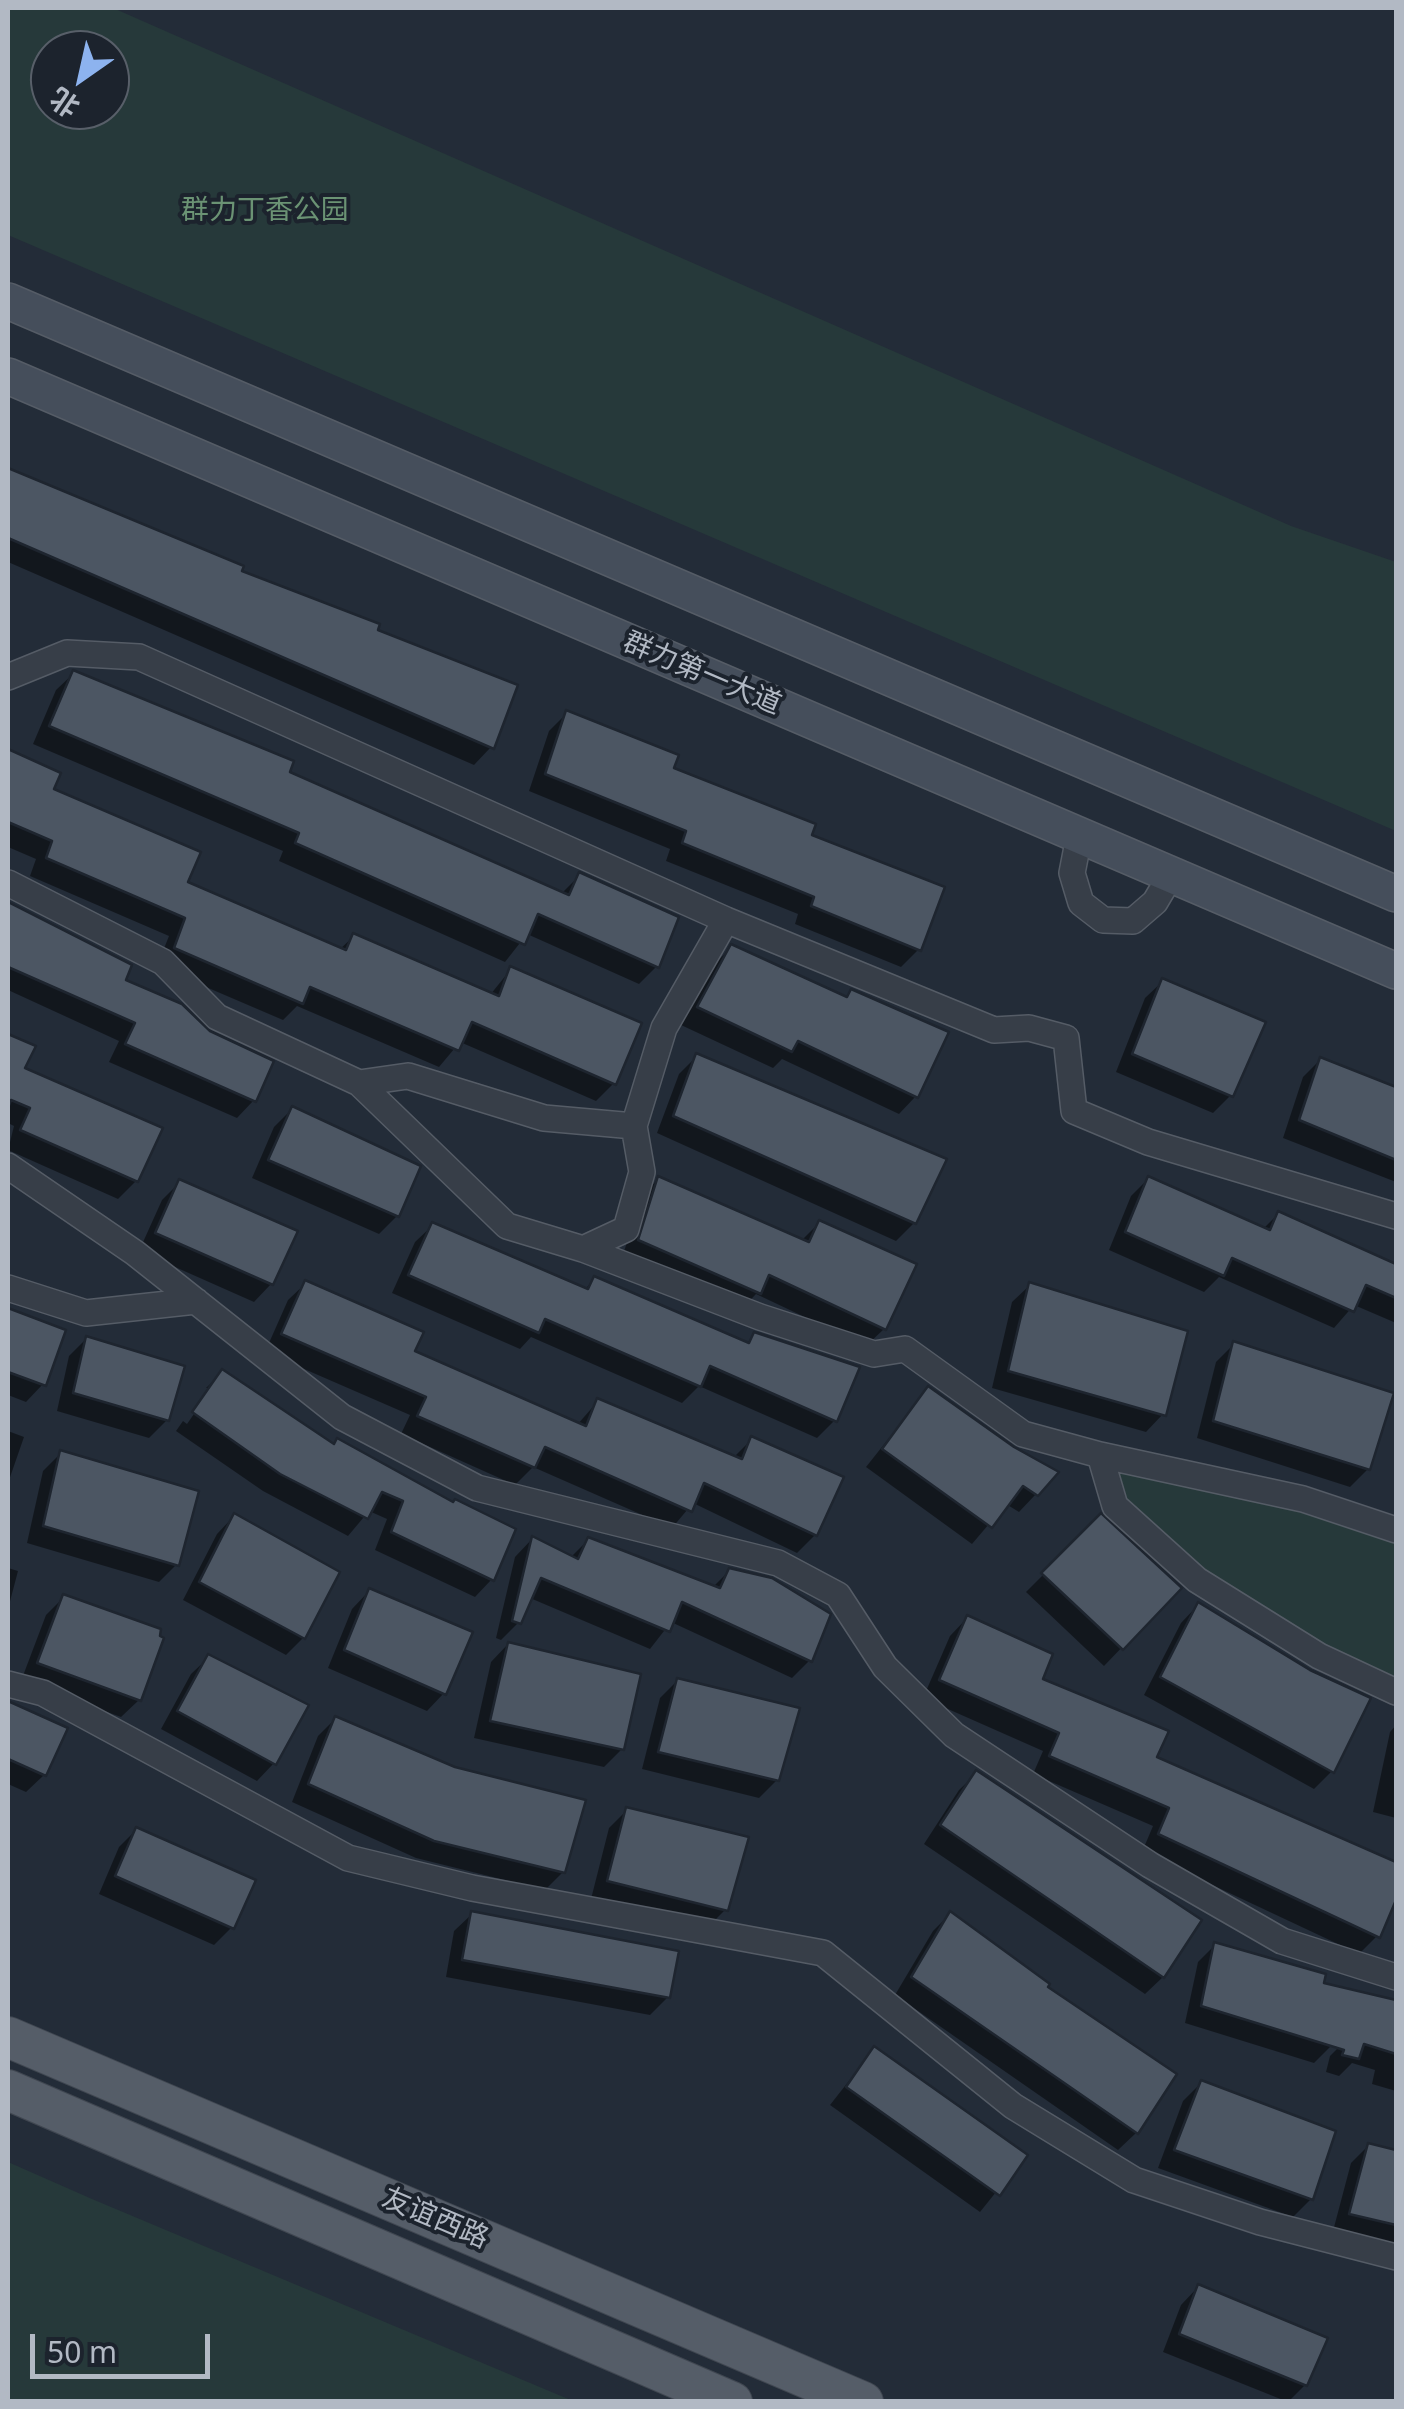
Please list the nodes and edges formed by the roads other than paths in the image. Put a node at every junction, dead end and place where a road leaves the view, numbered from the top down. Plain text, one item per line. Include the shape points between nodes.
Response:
1 (8, 302) edge
2 (8, 376) edge
3 (8, 678) edge
4 (1079, 837) junction
5 (1171, 874) junction
6 (8, 882) edge
7 (1396, 894) edge
8 (726, 920) junction
9 (1396, 971) edge
10 (358, 1083) junction
11 (634, 1126) junction
12 (8, 1166) edge
13 (1396, 1216) edge
14 (583, 1249) junction
15 (8, 1288) edge
16 (196, 1301) junction
17 (1100, 1455) junction
18 (1396, 1530) edge
19 (8, 1684) edge
20 (1396, 1692) edge
21 (1396, 1977) edge
22 (8, 2036) edge
23 (8, 2090) edge
24 (1396, 2257) edge
25 (732, 2402) edge
26 (863, 2402) edge

1 - 7 main road
2 - 4 main road, 群力第一大道
3 - 8 street via 67,652 139,656
4 - 5 main road, 群力第一大道
4 - 5 street via 1072,873 1081,903 1103,920 1133,921 1156,902
5 - 9 main road, 群力第一大道
6 - 10 street via 164,962 218,1017
8 - 11 street via 664,1028
8 - 13 street via 994,1030 1029,1028 1066,1038 1074,1111 1148,1142
10 - 11 street via 408,1076 544,1118
10 - 14 street via 507,1226
11 - 14 street via 642,1172 626,1230
12 - 16 street
14 - 17 street via 874,1354 905,1350 1024,1434
15 - 16 street via 86,1313
16 - 21 street via 342,1418 478,1488 778,1563 838,1595 885,1667 954,1735 1150,1865 1282,1941
17 - 18 street via 1303,1499
17 - 20 street via 1115,1506 1197,1580 1318,1656
19 - 24 street via 43,1692 348,1858 472,1888 823,1953 1013,2106 1134,2180
22 - 26 main road, 友谊西路
23 - 25 main road, 友谊西路

